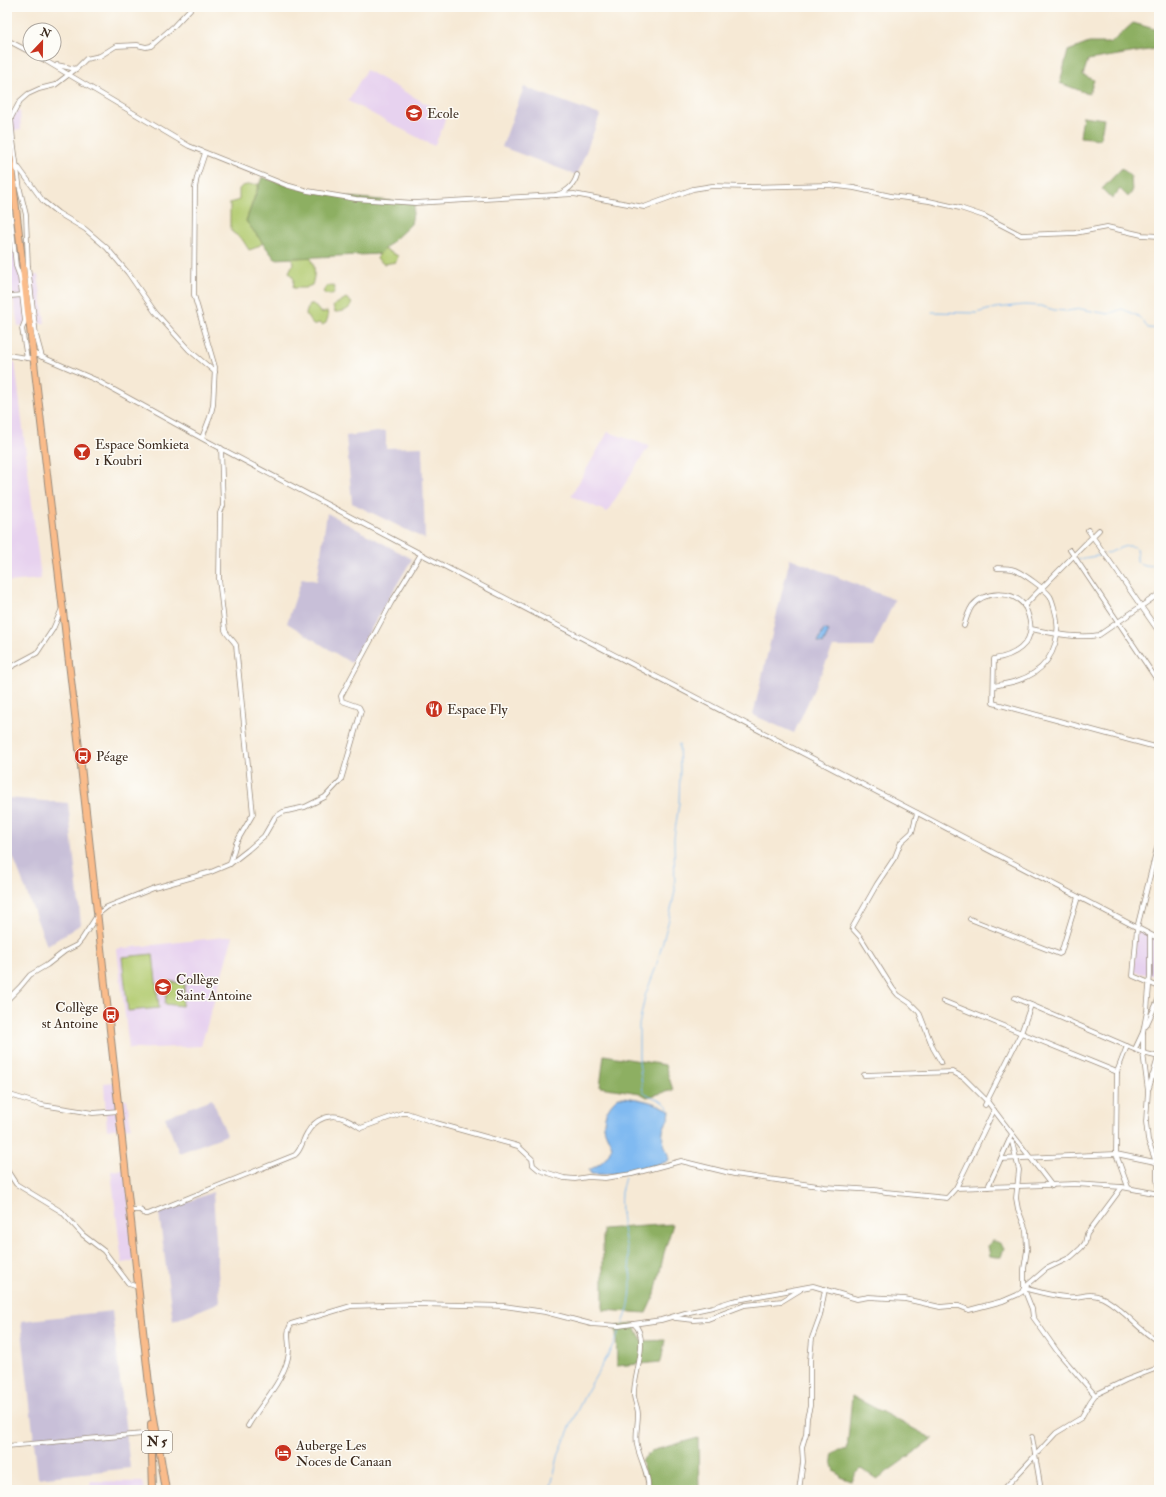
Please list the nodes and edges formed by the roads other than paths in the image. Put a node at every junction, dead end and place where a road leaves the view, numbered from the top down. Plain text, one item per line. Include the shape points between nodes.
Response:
1 (192, 7) edge
2 (7, 40) edge
3 (22, 48) edge
4 (49, 62) edge
5 (53, 64) junction
6 (76, 69) junction
7 (69, 74) junction
8 (7, 131) edge
9 (204, 153) junction
10 (18, 165) junction
11 (577, 175) dead end
12 (7, 180) edge
13 (556, 195) junction
14 (8, 216) edge
15 (11, 226) junction
16 (7, 231) edge
17 (1159, 236) edge
18 (7, 294) edge
19 (24, 295) junction
20 (7, 355) edge
21 (34, 356) junction
22 (42, 357) junction
23 (26, 358) junction
24 (215, 372) junction
25 (202, 438) junction
26 (221, 448) junction
27 (1088, 530) dead end
28 (1099, 530) dead end
29 (1092, 536) junction
30 (1070, 550) dead end
31 (421, 554) junction
32 (1074, 555) junction
33 (997, 568) dead end
34 (1042, 588) junction
35 (1159, 594) edge
36 (63, 606) junction
37 (1024, 606) junction
38 (1141, 606) junction
39 (1118, 622) junction
40 (964, 626) dead end
41 (1031, 629) junction
42 (1159, 632) edge
43 (1058, 634) junction
44 (8, 667) edge
45 (1159, 683) edge
46 (994, 686) junction
47 (1159, 748) edge
48 (917, 813) junction
49 (1159, 840) edge
50 (1153, 863) junction
51 (230, 864) junction
52 (1159, 864) edge
53 (1078, 897) junction
54 (98, 914) junction
55 (970, 919) dead end
56 (1137, 928) junction
57 (1150, 934) junction
58 (1159, 939) edge
59 (1150, 983) junction
60 (1159, 987) edge
61 (1015, 998) dead end
62 (1159, 998) edge
63 (7, 1000) edge
64 (943, 1001) dead end
65 (1031, 1005) junction
66 (1143, 1031) junction
67 (1021, 1033) junction
68 (1127, 1046) junction
69 (1135, 1049) junction
70 (1143, 1053) junction
71 (1159, 1056) edge
72 (941, 1062) dead end
73 (1118, 1072) junction
74 (864, 1075) dead end
75 (1152, 1076) junction
76 (1159, 1078) edge
77 (1148, 1091) junction
78 (7, 1094) edge
79 (986, 1103) junction
80 (994, 1110) junction
81 (119, 1111) junction
82 (1012, 1134) junction
83 (1012, 1142) dead end
84 (1116, 1154) junction
85 (1030, 1157) junction
86 (1017, 1158) junction
87 (1001, 1159) junction
88 (1155, 1162) junction
89 (7, 1170) edge
90 (1017, 1186) junction
91 (1052, 1186) junction
92 (1122, 1186) junction
93 (988, 1187) junction
94 (956, 1188) junction
95 (1128, 1188) junction
96 (1159, 1190) edge
97 (1159, 1194) edge
98 (130, 1210) junction
99 (138, 1287) junction
100 (803, 1288) junction
101 (1024, 1288) junction
102 (825, 1289) junction
103 (673, 1317) junction
104 (634, 1324) junction
105 (1159, 1342) edge
106 (1159, 1363) edge
107 (150, 1394) junction
108 (1095, 1395) junction
109 (248, 1426) dead end
110 (143, 1434) dead end
111 (1032, 1437) dead end
112 (7, 1446) edge
113 (1035, 1457) junction
114 (153, 1490) edge
115 (166, 1490) edge
116 (648, 1490) edge
117 (799, 1490) edge
118 (1003, 1490) edge
119 (1041, 1490) edge

1 - 6 street via 151,46 116,46 100,56 86,59
2 - 3 street
4 - 5 street
5 - 6 street
5 - 7 street
6 - 7 street
7 - 9 street via 188,146
7 - 10 street via 55,85 28,94 15,108 12,118 13,140
8 - 19 highway, N 5
9 - 13 street via 286,185 356,199 415,203
9 - 24 street via 195,188 194,295
10 - 22 street via 26,215 28,266 36,335
10 - 24 street via 43,201 85,228 107,248 155,312 189,350
11 - 13 street via 570,189
12 - 14 street via 10,206
13 - 17 street via 574,194 644,207 693,189 712,186 829,185 960,208 984,216 1021,235 1108,227
14 - 15 street
15 - 16 street
15 - 19 street via 16,266
18 - 19 street
19 - 21 highway, N 5
19 - 23 street via 25,321 22,329
20 - 23 street
21 - 22 street
21 - 23 street
21 - 36 highway, N 5
22 - 25 street via 96,380
24 - 25 street via 213,405
25 - 26 street
26 - 31 street
26 - 51 street via 223,506 220,513 219,580 225,632 236,645 253,814 236,843
27 - 29 street
28 - 29 street
29 - 32 street
29 - 38 street
30 - 32 street
31 - 48 street
31 - 51 street via 390,603 341,696 342,701 359,707 361,711 341,780 322,799 275,817 264,836
32 - 34 street
32 - 39 street
33 - 34 street via 1015,570
34 - 37 street
34 - 43 street via 1050,597 1055,609
35 - 38 street
36 - 44 street via 53,629 37,653
36 - 54 highway, N 5
37 - 40 street via 1002,594 988,595 973,605
37 - 41 street via 1030,617
38 - 39 street
38 - 42 street
39 - 43 street via 1104,633 1090,637
39 - 45 street
41 - 43 street
41 - 46 street via 1026,643 1020,649 994,659
43 - 46 street via 1051,656 1035,672 1016,682
46 - 47 street via 993,703
48 - 53 street
48 - 72 street via 912,832 901,842 852,928 893,989 919,1012
49 - 50 street
50 - 52 street
50 - 56 street
51 - 54 street via 136,894
53 - 55 street via 1059,954
53 - 56 street
54 - 63 street via 77,945 30,975
54 - 81 highway, N 5
56 - 57 street
56 - 59 street via 1133,976
57 - 58 street
57 - 59 street
59 - 60 street
59 - 66 street
61 - 65 street
62 - 66 street
64 - 67 street
65 - 67 street
65 - 68 street
66 - 69 street
66 - 70 street
67 - 73 street
67 - 79 street
68 - 69 street
68 - 73 street
69 - 70 street
70 - 71 street
70 - 77 street
71 - 75 street
73 - 84 street
74 - 79 street via 953,1072 964,1078
75 - 76 street
75 - 77 street
77 - 88 street via 1146,1122
78 - 81 street via 42,1105 93,1113
79 - 80 street
80 - 82 street
80 - 94 street
81 - 98 highway, N 5
82 - 85 street
82 - 87 street
83 - 86 street
84 - 85 street
84 - 88 street
84 - 95 street
85 - 86 street
85 - 91 street
86 - 87 street
86 - 90 street
87 - 93 street
88 - 96 street
89 - 99 street via 16,1184 62,1212 83,1235 104,1251 129,1284
90 - 91 street
90 - 93 street
90 - 101 street via 1016,1198 1028,1250
91 - 92 street
92 - 95 street
92 - 101 street via 1087,1234 1081,1248 1071,1257 1046,1269
93 - 94 street
94 - 98 street via 946,1198 836,1188 734,1174 681,1161 605,1178 564,1178 539,1170 532,1159 510,1142 402,1113 361,1128 340,1117 323,1118 306,1134 295,1155 148,1214 140,1210
95 - 97 street
98 - 99 highway, N 5
99 - 107 highway, N 5
100 - 102 street via 813,1286
100 - 103 street via 732,1301
100 - 103 street via 782,1301 745,1305 708,1319
101 - 102 street via 1022,1292 1003,1301 969,1310 905,1299 857,1299
101 - 105 street via 1062,1297 1090,1294 1101,1298
101 - 108 street via 1033,1317 1057,1351
102 - 117 street via 820,1316 812,1338 810,1406 802,1447 803,1462
103 - 104 street
104 - 109 street via 592,1324 545,1312 497,1305 417,1304 346,1307 290,1324 288,1358 283,1371 271,1394
104 - 116 street via 642,1341 634,1395 638,1409 636,1438 649,1482
106 - 108 street via 1155,1369
107 - 114 highway, N 5
107 - 115 highway, N 5
108 - 113 street via 1081,1418 1056,1433
110 - 112 street
111 - 113 street
113 - 118 street
113 - 119 street

